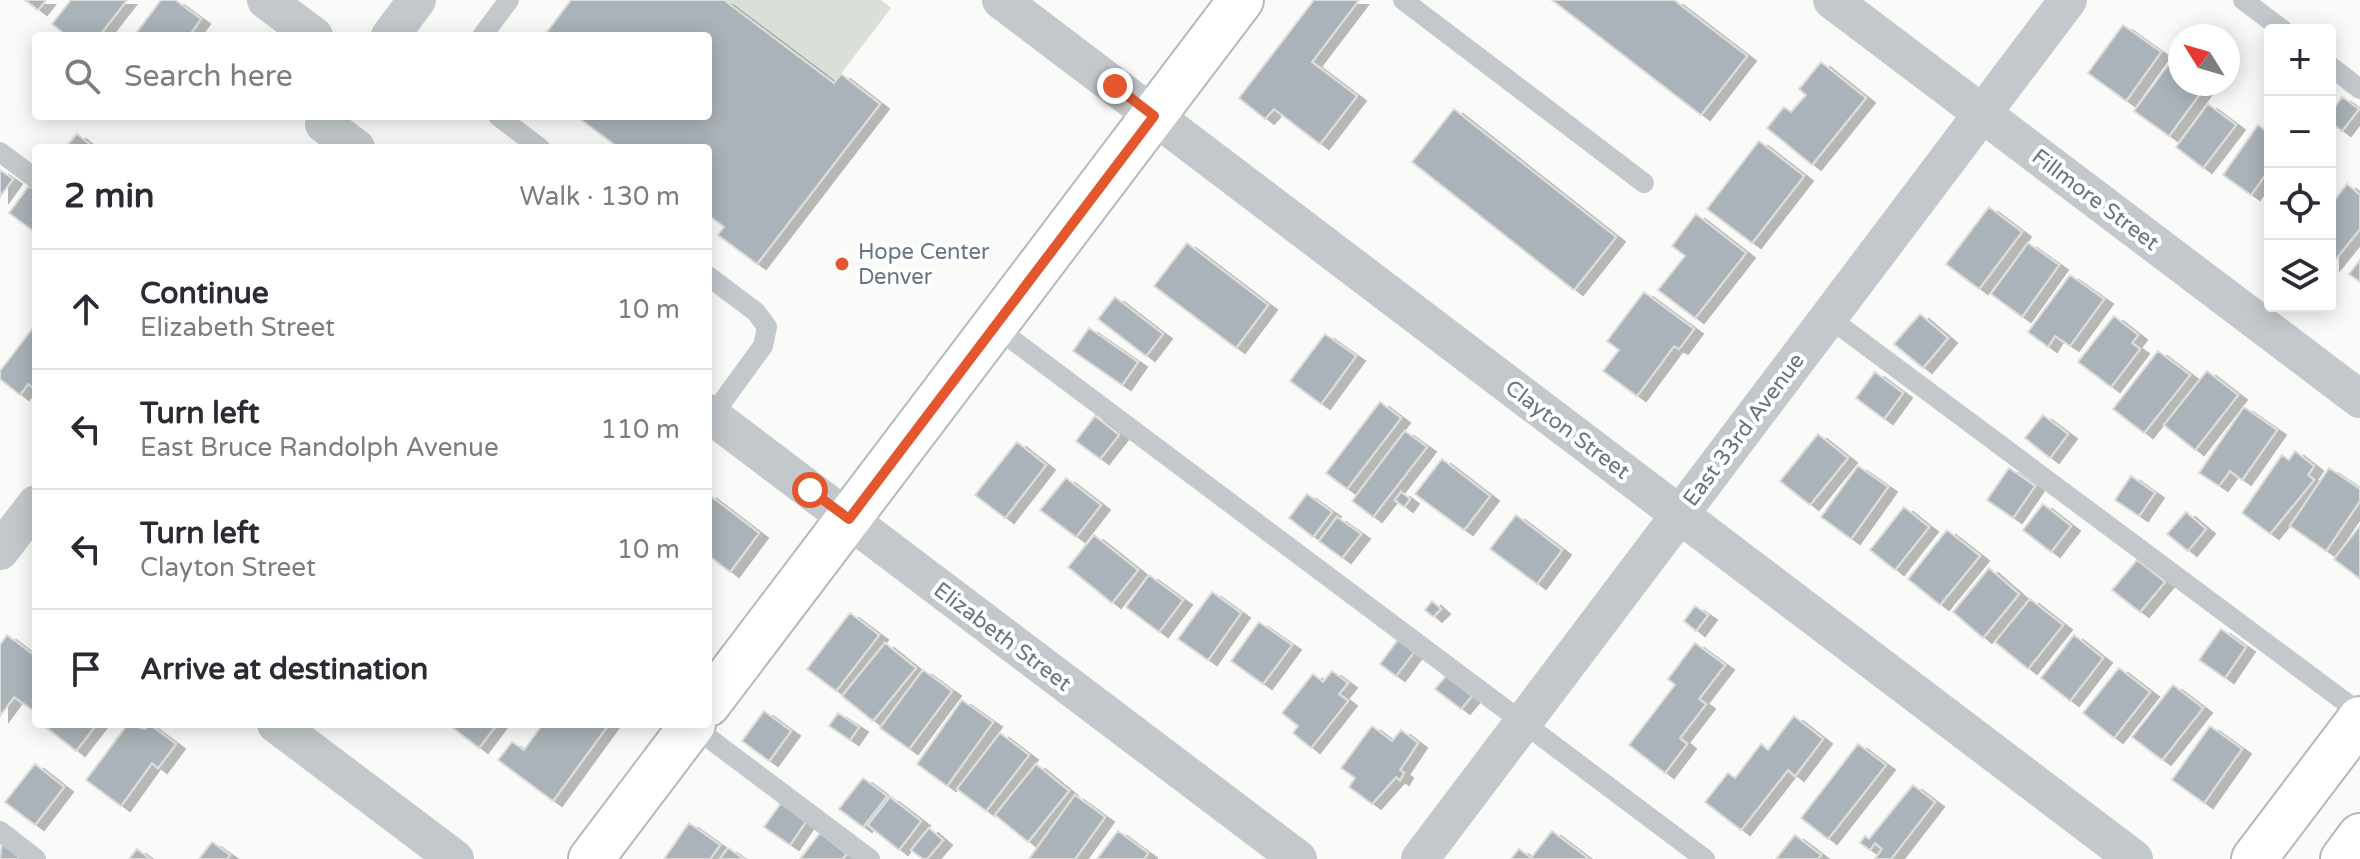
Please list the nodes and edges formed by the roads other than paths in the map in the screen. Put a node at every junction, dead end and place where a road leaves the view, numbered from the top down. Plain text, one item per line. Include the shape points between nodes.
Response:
1 (266, 0) edge
2 (417, 0) edge
3 (509, 0) edge
4 (1001, 0) edge
5 (1241, 0) edge
6 (1403, 0) edge
7 (1832, 0) edge
8 (2068, 0) edge
9 (2243, 0) edge
10 (2275, 24) edge
11 (309, 32) edge
12 (393, 32) edge
13 (485, 32) edge
14 (2336, 71) edge
15 (2360, 89) edge
16 (1983, 114) junction
17 (1154, 116) junction
18 (503, 120) edge
19 (319, 129) edge
20 (348, 144) edge
21 (535, 144) edge
22 (0, 152) edge
23 (32, 176) edge
24 (1644, 183) dead end
25 (712, 279) edge
26 (1828, 317) junction
27 (994, 326) junction
28 (2360, 399) edge
29 (712, 411) edge
30 (712, 416) edge
31 (1679, 513) junction
32 (849, 519) junction
33 (712, 699) edge
34 (2360, 716) edge
35 (1523, 722) junction
36 (281, 728) edge
37 (690, 728) edge
38 (706, 728) edge
39 (0, 831) edge
40 (2360, 836) edge
41 (36, 859) edge
42 (455, 859) edge
43 (591, 859) edge
44 (870, 859) edge
45 (1298, 859) edge
46 (1420, 859) edge
47 (1705, 859) edge
48 (2134, 859) edge
49 (2254, 859) edge
50 (2343, 859) edge

1 - 11 street
2 - 12 street
3 - 13 lane
4 - 17 street, Clayton Street
5 - 17 street
6 - 24 lane
7 - 16 street, Fillmore Street
8 - 16 street, East 33rd Avenue
9 - 10 lane
14 - 15 lane
16 - 26 street, East 33rd Avenue
16 - 28 street, Fillmore Street
17 - 27 street
17 - 31 street, Clayton Street
18 - 21 lane
19 - 20 street
22 - 23 lane
25 - 29 lane via 756,312 767,327 763,346
26 - 31 street, East 33rd Avenue
26 - 34 lane
27 - 32 street
27 - 35 lane
30 - 32 street, Elizabeth Street
31 - 35 street, East 33rd Avenue
31 - 48 street, Clayton Street
32 - 33 street
32 - 45 street, Elizabeth Street
34 - 49 street
35 - 46 street, East 33rd Avenue
35 - 47 lane
36 - 42 street
37 - 43 street
38 - 44 lane
39 - 41 lane
40 - 50 street

